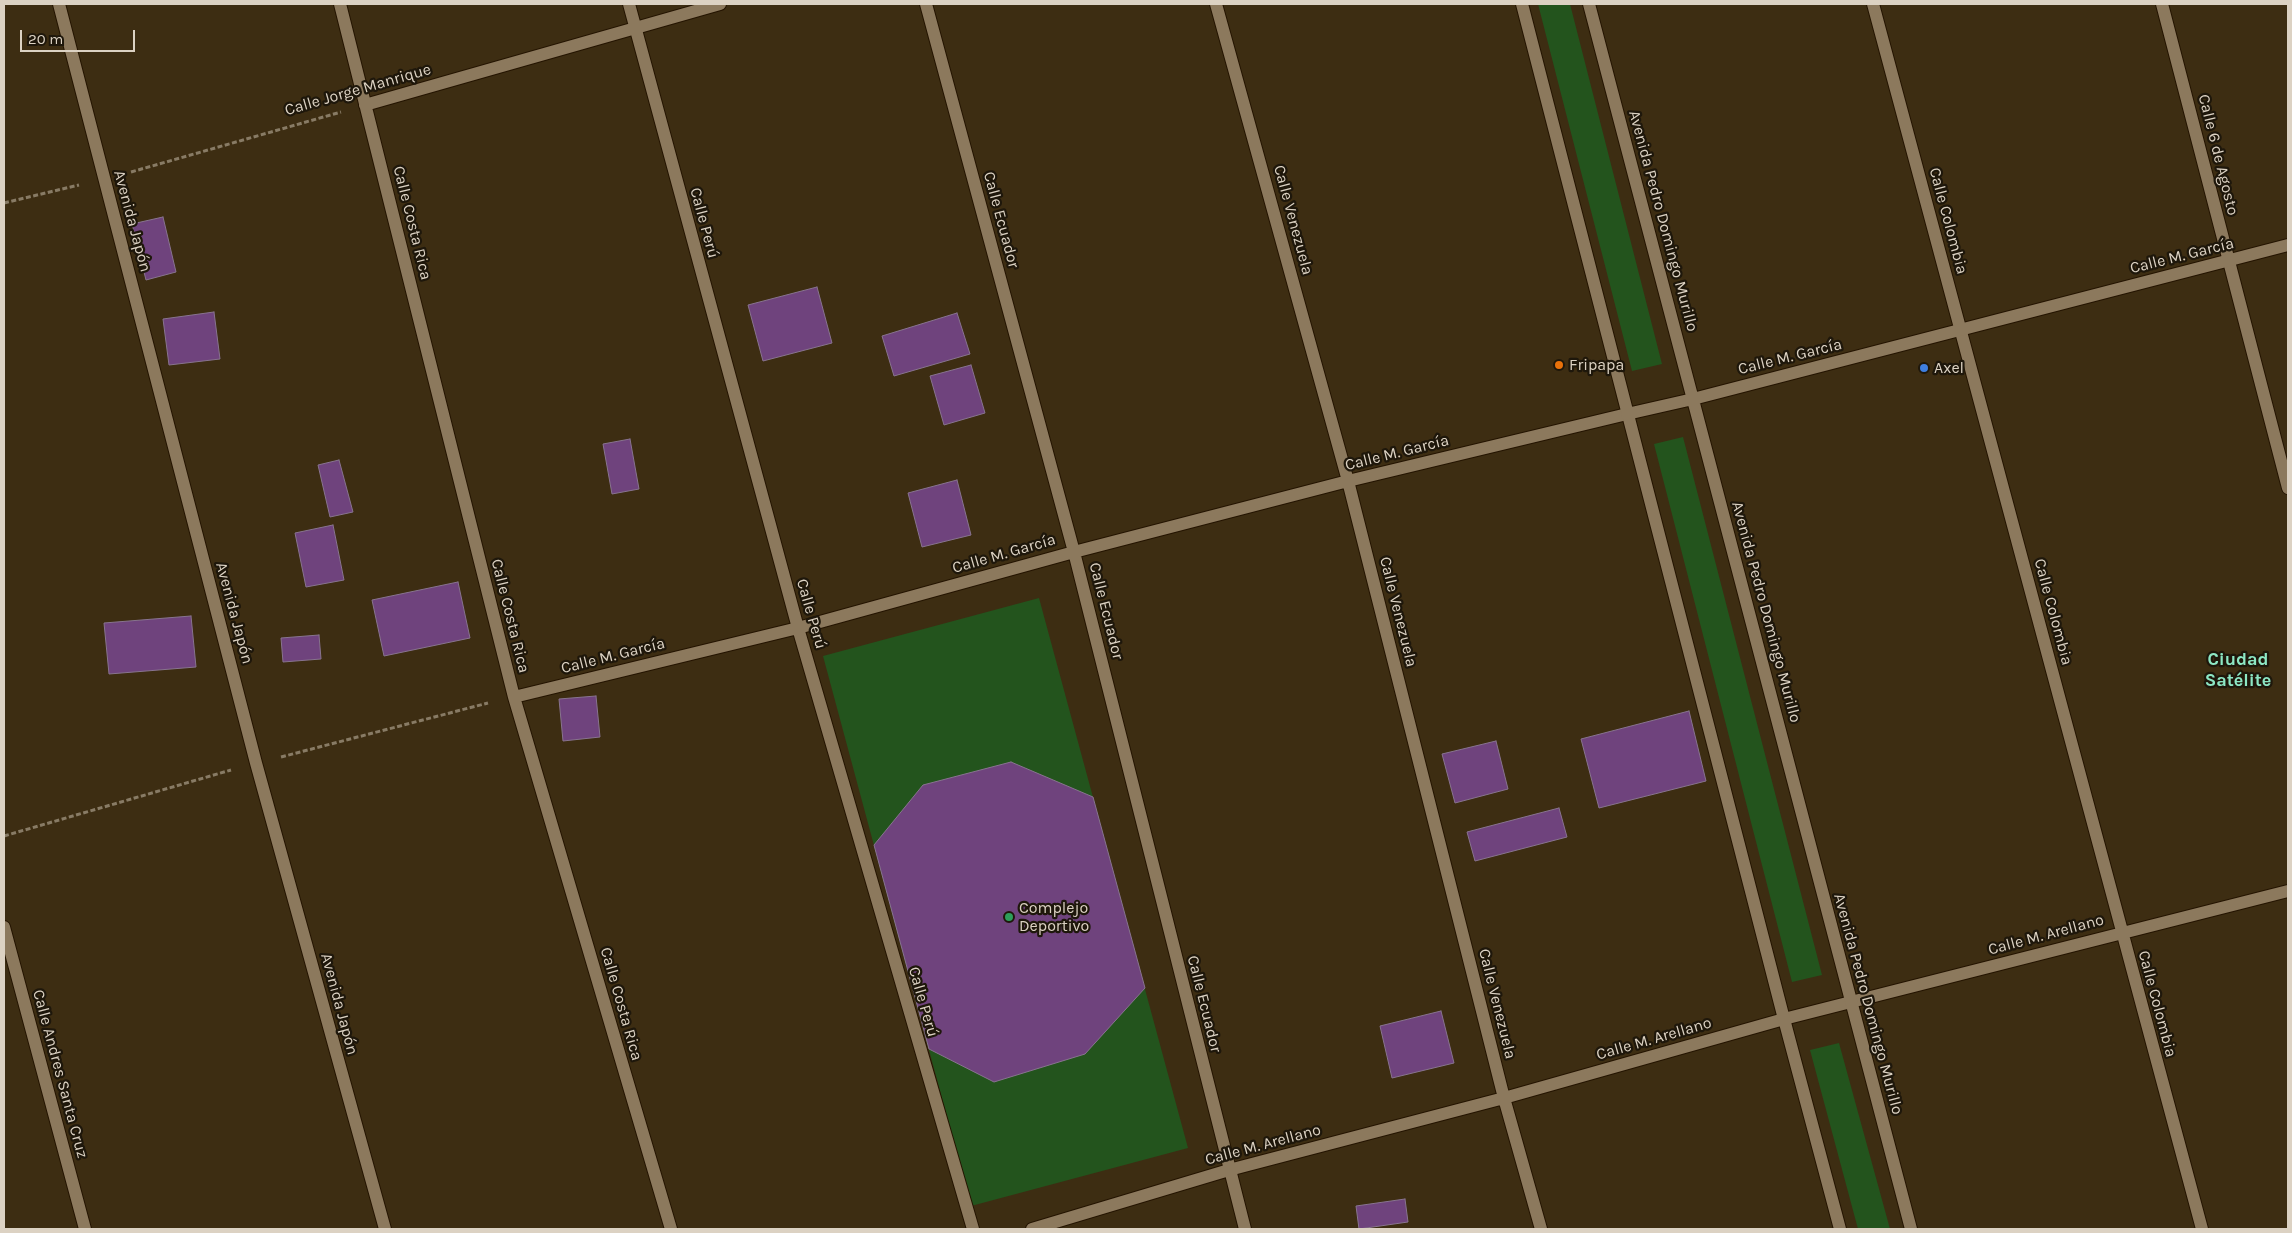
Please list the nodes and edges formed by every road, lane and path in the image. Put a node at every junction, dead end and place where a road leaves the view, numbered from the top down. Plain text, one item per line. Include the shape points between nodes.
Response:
1 (59, 4) edge
2 (340, 4) edge
3 (629, 4) edge
4 (720, 4) edge
5 (926, 4) edge
6 (1216, 4) edge
7 (1522, 4) edge
8 (1588, 4) edge
9 (1873, 4) edge
10 (2162, 4) edge
11 (635, 28) junction
12 (365, 105) junction
13 (104, 179) junction
14 (4, 203) edge
15 (2288, 245) edge
16 (2229, 262) junction
17 (1961, 330) junction
18 (1693, 399) junction
19 (1627, 414) junction
20 (1348, 481) junction
21 (2288, 488) edge
22 (1074, 552) junction
23 (798, 628) junction
24 (514, 697) junction
25 (2288, 891) edge
26 (4, 927) edge
27 (2121, 932) junction
28 (1851, 1003) junction
29 (1784, 1019) junction
30 (1504, 1098) junction
31 (1229, 1170) junction
32 (85, 1229) edge
33 (385, 1229) edge
34 (671, 1229) edge
35 (973, 1229) edge
36 (1032, 1229) edge
37 (1246, 1229) edge
38 (1541, 1229) edge
39 (1840, 1229) edge
40 (1911, 1229) edge
41 (2202, 1229) edge

1 - 13 street, Avenida Japón
2 - 12 street, Calle Costa Rica
3 - 11 street, Calle Perú
4 - 11 street, Calle Jorge Manrique
5 - 22 street, Calle Ecuador
6 - 20 street, Calle Venezuela
7 - 19 street
8 - 18 street, Avenida Pedro Domingo Murillo
9 - 17 street, Calle Colombia
10 - 16 street, Calle 6 de Agosto
11 - 12 street, Calle Jorge Manrique
11 - 23 street, Calle Perú
12 - 13 path, Calle Jorge Manrique
12 - 24 street, Calle Costa Rica
13 - 14 path, Calle Jorge Manrique
13 - 33 street, Avenida Japón via 256,763
15 - 16 street, Calle M. García
16 - 17 street, Calle M. García
16 - 21 street, Calle 6 de Agosto
17 - 18 street, Calle M. García
17 - 27 street, Calle Colombia
18 - 19 street, Calle M. García
18 - 28 street, Avenida Pedro Domingo Murillo
19 - 20 street, Calle M. García
19 - 29 street
20 - 22 street, Calle M. García
20 - 30 street, Calle Venezuela
22 - 23 street, Calle M. García
22 - 31 street, Calle Ecuador
23 - 24 street, Calle M. García
23 - 35 street, Calle Perú
24 - 34 street, Calle Costa Rica
25 - 27 street, Calle M. Arellano
26 - 32 street, Calle Andres Santa Cruz
27 - 28 street, Calle M. Arellano
27 - 41 street, Calle Colombia
28 - 29 street, Calle M. Arellano
28 - 40 street, Avenida Pedro Domingo Murillo
29 - 30 street, Calle M. Arellano
29 - 39 street
30 - 31 street, Calle M. Arellano
30 - 38 street, Calle Venezuela
31 - 36 street, Calle M. Arellano
31 - 37 street, Calle Ecuador

